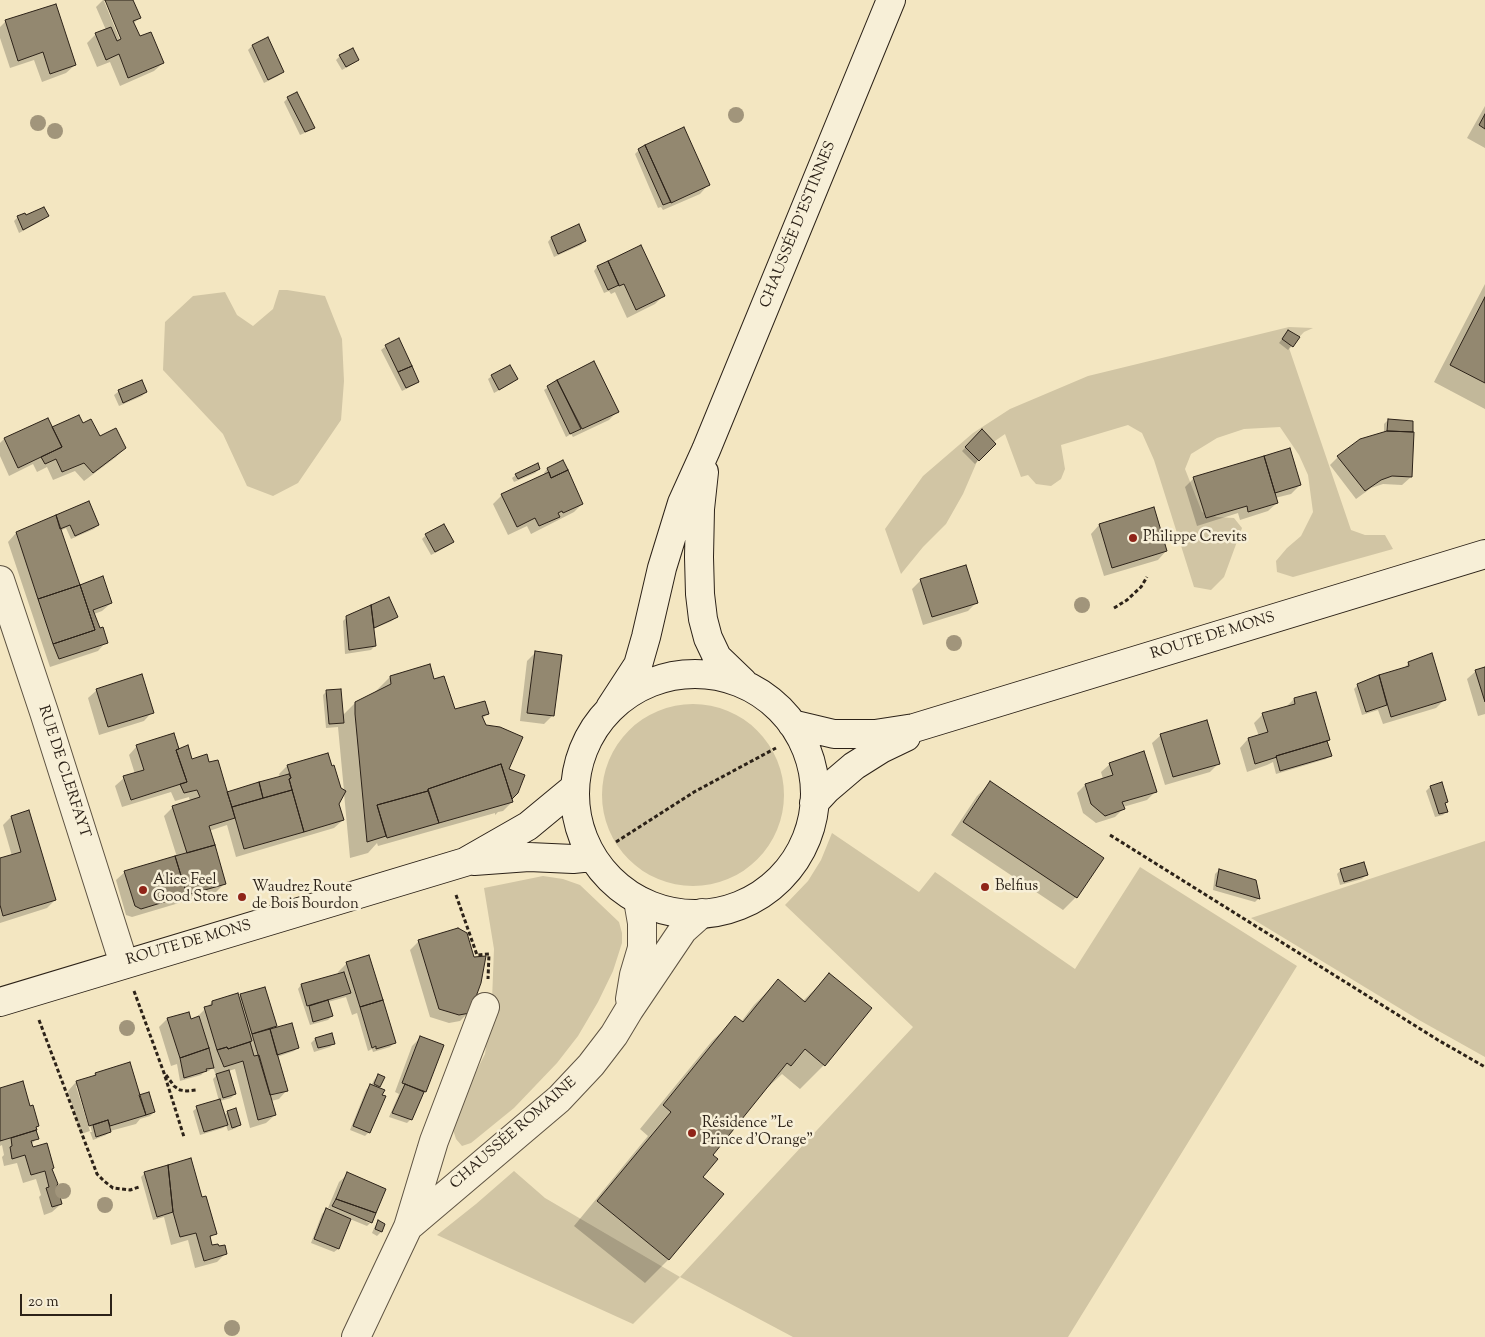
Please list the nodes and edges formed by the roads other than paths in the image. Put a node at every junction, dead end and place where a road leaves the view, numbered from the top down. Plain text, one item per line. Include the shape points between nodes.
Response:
1 (891, 0) edge
2 (706, 450) junction
3 (1485, 554) edge
4 (0, 580) edge
5 (746, 685) junction
6 (610, 708) junction
7 (941, 720) junction
8 (796, 729) junction
9 (574, 788) junction
10 (814, 803) junction
11 (592, 857) junction
12 (456, 865) junction
13 (638, 900) junction
14 (702, 913) junction
15 (124, 964) junction
16 (0, 1002) edge
17 (485, 1008) road end
18 (629, 1010) junction
19 (408, 1227) junction
20 (356, 1337) edge

1 - 2 main road, CHAUSSÉE D'ESTINNES
2 - 5 main road, CHAUSSÉE D'ESTINNES via 699,557 703,619 717,657
2 - 6 main road, CHAUSSÉE D'ESTINNES via 682,503 638,666
3 - 7 main road, ROUTE DE MONS
4 - 15 main road, RUE DE CLERFAYT
5 - 6 main road via 711,674 675,675 640,687
5 - 8 main road via 779,708
6 - 9 main road via 585,745
7 - 8 main road, ROUTE DE MONS via 875,734 834,734
7 - 10 main road, ROUTE DE MONS via 854,766
8 - 10 main road via 812,768
9 - 11 main road via 578,820
9 - 12 main road, ROUTE DE MONS via 528,826
10 - 14 main road via 800,850 769,888 726,910
11 - 12 main road, ROUTE DE MONS via 529,857
11 - 13 main road via 605,874
12 - 15 main road, ROUTE DE MONS
13 - 14 main road via 669,911
13 - 18 main road, CHAUSSÉE ROMAINE via 642,948
14 - 18 main road, CHAUSSÉE ROMAINE via 683,930
15 - 16 main road, ROUTE DE MONS
17 - 19 main road, CHAUSSÉE ROMAINE via 434,1141
18 - 19 main road, CHAUSSÉE ROMAINE via 591,1065 559,1099
19 - 20 main road, CHAUSSÉE ROMAINE

